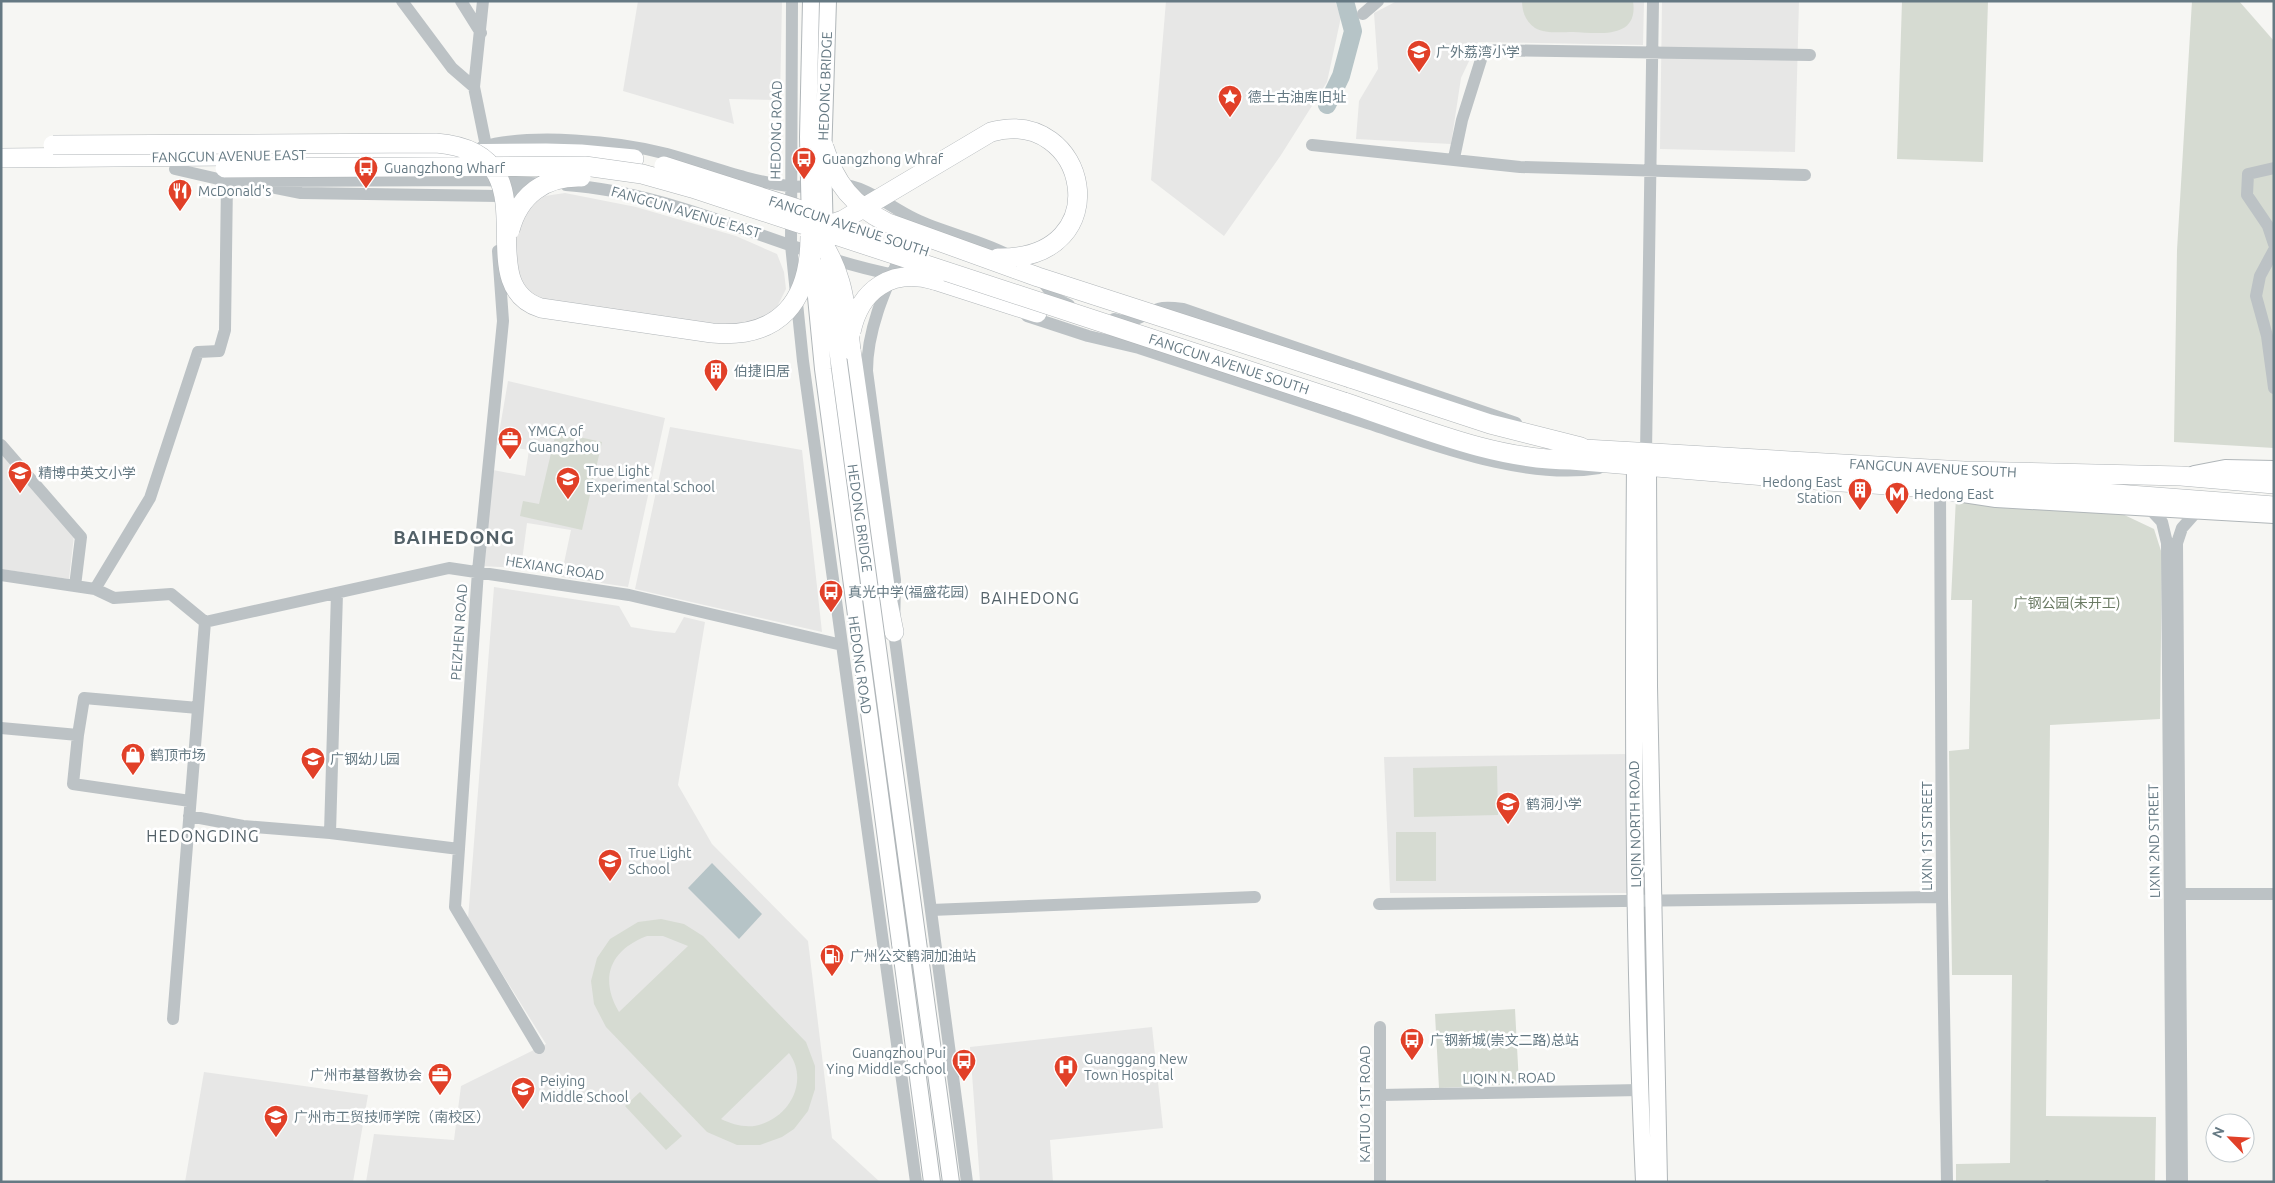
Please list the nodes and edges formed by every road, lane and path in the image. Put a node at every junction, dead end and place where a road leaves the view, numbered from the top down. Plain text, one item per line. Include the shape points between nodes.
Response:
1 (402, 1) edge
2 (461, 1) edge
3 (483, 1) edge
4 (792, 1) edge
5 (811, 1) edge
6 (828, 1) edge
7 (1378, 1) edge
8 (1653, 1) edge
9 (1364, 14) dead end
10 (480, 33) junction
11 (1652, 52) junction
12 (1810, 55) dead end
13 (474, 87) junction
14 (1312, 145) dead end
15 (486, 146) junction
16 (1, 147) edge
17 (824, 147) junction
18 (456, 154) junction
19 (1, 158) edge
20 (1454, 158) junction
21 (1, 167) edge
22 (2274, 168) edge
23 (1650, 171) junction
24 (226, 174) junction
25 (1805, 175) dead end
26 (247, 181) junction
27 (569, 185) junction
28 (790, 187) junction
29 (498, 196) junction
30 (760, 196) junction
31 (791, 220) junction
32 (915, 220) junction
33 (810, 236) junction
34 (847, 239) junction
35 (2274, 244) edge
36 (791, 245) junction
37 (2274, 250) edge
38 (507, 258) junction
39 (984, 258) junction
40 (892, 275) junction
41 (1139, 319) junction
42 (1155, 340) junction
43 (1138, 348) junction
44 (851, 350) junction
45 (2274, 388) edge
46 (1347, 390) junction
47 (1, 445) edge
48 (1592, 449) junction
49 (1636, 463) junction
50 (2274, 469) edge
51 (2181, 476) junction
52 (2274, 484) edge
53 (1918, 487) junction
54 (1940, 490) junction
55 (2274, 506) edge
56 (2148, 507) junction
57 (2198, 510) junction
58 (2274, 515) edge
59 (478, 572) junction
60 (1, 575) edge
61 (75, 586) junction
62 (95, 589) junction
63 (337, 594) junction
64 (205, 622) junction
65 (894, 632) junction
66 (842, 645) junction
67 (898, 664) junction
68 (846, 676) junction
69 (198, 708) junction
70 (1, 728) edge
71 (78, 735) junction
72 (190, 801) junction
73 (189, 816) junction
74 (330, 833) junction
75 (459, 849) junction
76 (2175, 894) junction
77 (2274, 894) edge
78 (1256, 897) dead end
79 (1942, 897) junction
80 (1636, 901) junction
81 (1654, 901) junction
82 (1379, 904) dead end
83 (932, 910) junction
84 (173, 1019) dead end
85 (1380, 1026) dead end
86 (539, 1048) dead end
87 (1640, 1090) junction
88 (1380, 1096) junction
89 (916, 1182) edge
90 (932, 1182) edge
91 (951, 1182) edge
92 (967, 1182) edge
93 (1380, 1182) edge
94 (1644, 1182) edge
95 (1659, 1182) edge
96 (1947, 1182) edge
97 (2172, 1182) edge
98 (2182, 1182) edge

1 - 13 street via 452,68
2 - 10 street
3 - 10 street
4 - 28 street, HEDONG ROAD
5 - 33 main road, HEDONG BRIDGE, bridge
6 - 17 main road, HEDONG BRIDGE, bridge
7 - 9 street
8 - 11 street
10 - 13 street
11 - 12 street
11 - 20 street via 1484,50
11 - 23 street
13 - 15 street
14 - 20 street
15 - 18 street, FANGCUN AVENUE EAST
15 - 28 street, FANGCUN AVENUE EAST via 552,141 630,146
16 - 38 highway, bridge via 436,143 460,147 486,161 502,185 507,209
17 - 39 highway, bridge via 836,180 872,214
17 - 91 main road, HEDONG BRIDGE, bridge via 825,233 836,341
18 - 19 highway, FANGCUN AVENUE EAST
18 - 30 highway, FANGCUN AVENUE EAST, bridge via 581,154 634,159
20 - 23 street via 1520,167
21 - 24 highway, FANGCUN AVENUE EAST via 176,169
22 - 35 street via 2248,174 2247,195 2268,226
23 - 25 street
23 - 49 street
24 - 26 street, FANGCUN AVENUE EAST
24 - 31 highway, FANGCUN AVENUE EAST, bridge via 600,167 658,177
24 - 62 street via 224,330 219,350 198,352 150,498
26 - 27 street, FANGCUN AVENUE EAST via 484,180
26 - 29 street via 301,193
27 - 29 street
27 - 36 street, FANGCUN AVENUE EAST via 615,190 653,200
28 - 32 street, FANGCUN AVENUE EAST via 852,185
28 - 36 street, HEDONG ROAD
29 - 59 street, PEIZHEN ROAD via 503,321
30 - 44 highway, bridge via 802,219 825,247 842,284
30 - 46 highway, FANGCUN AVENUE SOUTH, bridge
31 - 34 highway, bridge
31 - 39 highway, bridge via 822,226 843,220 991,132 1016,129 1042,136 1060,149 1073,171 1078,198 1072,224 1040,252 1017,258
32 - 40 street
32 - 41 street, FANGCUN AVENUE SOUTH via 1011,256 1031,269 1055,298 1064,303 1125,322
33 - 38 highway, bridge via 807,275 794,302 768,324 738,334 712,333 534,306 513,286
33 - 90 main road, HEDONG BRIDGE, bridge via 826,388
34 - 38 highway, bridge via 778,226 639,184 566,177 544,184 523,201 512,222
34 - 42 highway, FANGCUN AVENUE SOUTH, bridge
36 - 40 street, FANGCUN AVENUE EAST via 859,268
36 - 66 street, HEDONG ROAD via 803,361
37 - 45 street via 2260,276 2256,296 2267,336
39 - 46 highway, bridge
40 - 43 street, FANGCUN AVENUE SOUTH via 912,278 1088,336
40 - 65 street via 874,323 867,371 895,580
41 - 43 street via 1133,336
41 - 48 street, FANGCUN AVENUE SOUTH via 1164,308 1192,312
42 - 44 highway, bridge via 1047,316 914,276 890,280 866,298 852,325
42 - 46 highway, FANGCUN AVENUE SOUTH, bridge
43 - 49 street, FANGCUN AVENUE SOUTH via 1482,458 1534,468 1580,471
44 - 65 highway
46 - 48 highway, FANGCUN AVENUE SOUTH via 1515,442 1553,448
46 - 49 highway, FANGCUN AVENUE SOUTH via 1514,455 1542,460
47 - 61 street via 81,537
48 - 49 highway, FANGCUN AVENUE SOUTH
49 - 51 highway, FANGCUN AVENUE SOUTH
49 - 53 highway, FANGCUN AVENUE SOUTH
49 - 80 main road, LIQIN NORTH ROAD via 1633,685
49 - 81 main road, LIQIN NORTH ROAD via 1649,686
50 - 51 main road, FANGCUN AVENUE SOUTH via 2224,468
51 - 52 highway
53 - 54 main road, FANGCUN AVENUE SOUTH
53 - 55 highway via 1998,486
54 - 56 main road, FANGCUN AVENUE SOUTH via 1996,499
54 - 79 street, LIXIN 1ST STREET
56 - 57 main road, FANGCUN AVENUE SOUTH
56 - 76 street, LIXIN 2ND STREET via 2162,522 2167,543
57 - 58 main road, FANGCUN AVENUE SOUTH
57 - 76 street, LIXIN 2ND STREET via 2182,528 2177,543
59 - 63 street, HEXIANG ROAD via 449,568
59 - 66 street, HEXIANG ROAD via 629,595
59 - 75 street, PEIZHEN ROAD
60 - 61 street
61 - 62 street
62 - 64 street via 114,598 171,594
63 - 64 street, HEXIANG ROAD
63 - 74 street
64 - 69 street
65 - 67 street
66 - 68 street, HEDONG ROAD
67 - 68 street via 885,653 870,653 854,662
67 - 83 street
68 - 89 street, HEDONG ROAD
69 - 71 street via 84,698
69 - 72 street
70 - 71 street
71 - 72 street via 73,784
72 - 73 street
73 - 74 street via 243,826
73 - 84 street
74 - 75 street
75 - 86 street, PEIZHEN ROAD via 455,907
76 - 77 street
76 - 97 street, LIXIN 2ND STREET
76 - 98 street, LIXIN 2ND STREET
78 - 83 street
79 - 81 street
79 - 96 street, LIXIN 1ST STREET
80 - 81 street
80 - 82 street
80 - 87 main road, LIQIN NORTH ROAD
81 - 95 main road, LIQIN NORTH ROAD
83 - 92 street
85 - 88 street, KAITUO 1ST ROAD
87 - 88 street, LIQIN N. ROAD
87 - 94 main road, LIQIN NORTH ROAD
88 - 93 street, KAITUO 1ST ROAD

